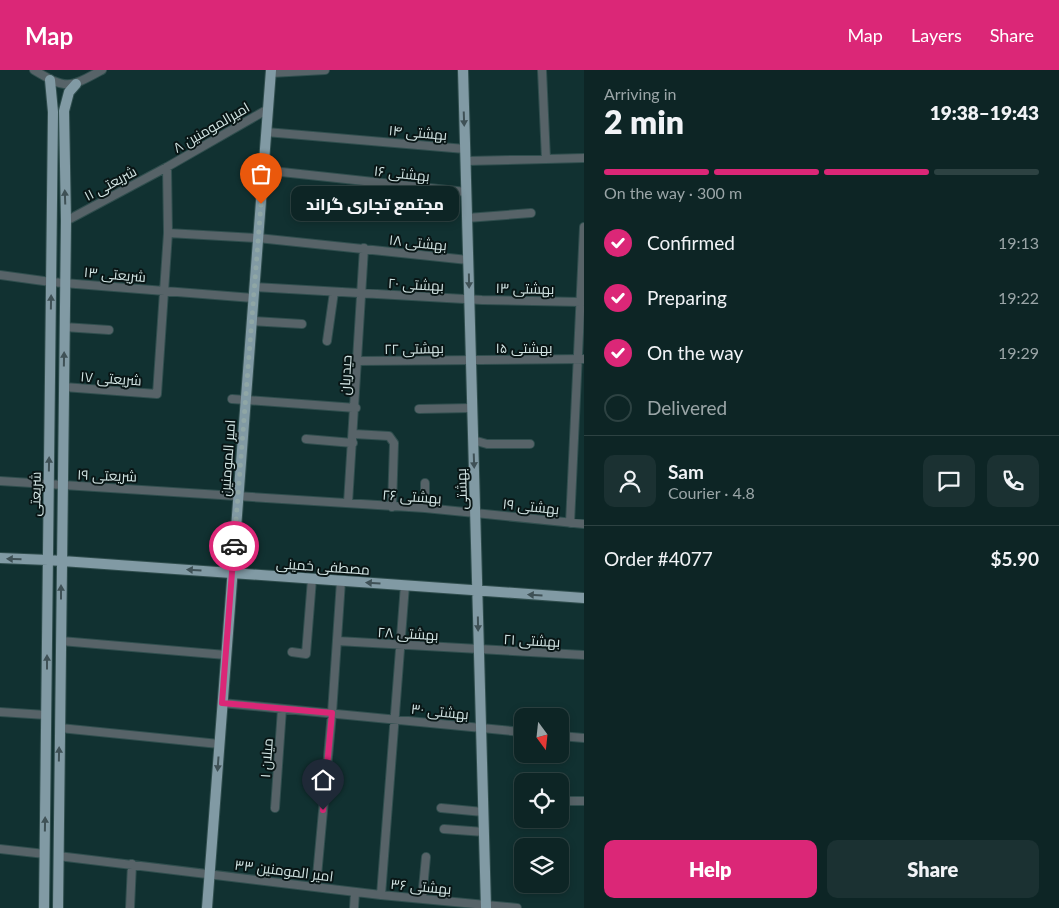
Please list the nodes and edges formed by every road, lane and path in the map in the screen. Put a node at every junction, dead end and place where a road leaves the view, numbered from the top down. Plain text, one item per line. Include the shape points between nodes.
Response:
1 (34, 70) edge
2 (102, 70) edge
3 (325, 70) edge
4 (463, 70) edge
5 (542, 70) edge
6 (271, 72) edge
7 (50, 80) junction
8 (76, 84) junction
9 (268, 109) junction
10 (58, 112) junction
11 (266, 132) junction
12 (465, 148) junction
13 (584, 158) edge
14 (546, 159) junction
15 (466, 161) junction
16 (167, 167) junction
17 (263, 170) junction
18 (466, 192) junction
19 (531, 213) dead end
20 (467, 218) junction
21 (66, 221) junction
22 (584, 227) edge
23 (168, 233) junction
24 (258, 238) junction
25 (364, 248) junction
26 (468, 260) junction
27 (583, 264) edge
28 (0, 275) edge
29 (51, 282) junction
30 (65, 282) junction
31 (254, 287) junction
32 (164, 291) junction
33 (334, 292) junction
34 (362, 293) junction
35 (254, 298) junction
36 (469, 299) junction
37 (580, 302) junction
38 (252, 320) junction
39 (302, 324) dead end
40 (64, 327) junction
41 (109, 330) dead end
42 (327, 341) dead end
43 (471, 359) junction
44 (580, 359) edge
45 (358, 361) junction
46 (64, 387) junction
47 (232, 399) dead end
48 (246, 400) junction
49 (356, 408) junction
50 (472, 408) junction
51 (419, 409) dead end
52 (354, 434) junction
53 (306, 439) dead end
54 (473, 440) junction
55 (353, 443) junction
56 (530, 444) dead end
57 (0, 481) edge
58 (425, 483) dead end
59 (49, 485) junction
60 (62, 486) junction
61 (238, 496) junction
62 (348, 504) junction
63 (392, 507) junction
64 (425, 508) junction
65 (475, 514) junction
66 (570, 523) junction
67 (584, 524) edge
68 (0, 558) edge
69 (48, 560) junction
70 (61, 561) junction
71 (232, 573) junction
72 (312, 579) junction
73 (341, 581) junction
74 (405, 585) junction
75 (477, 591) junction
76 (584, 598) edge
77 (61, 641) junction
78 (337, 642) junction
79 (402, 645) junction
80 (479, 650) junction
81 (292, 652) dead end
82 (584, 655) edge
83 (226, 656) junction
84 (222, 703) junction
85 (282, 709) junction
86 (0, 712) edge
87 (332, 713) junction
88 (46, 715) junction
89 (396, 719) junction
90 (60, 728) junction
91 (481, 728) junction
92 (514, 731) edge
93 (569, 737) edge
94 (584, 738) edge
95 (219, 744) junction
96 (569, 801) edge
97 (584, 801) edge
98 (275, 808) dead end
99 (441, 808) dead end
100 (483, 812) junction
101 (444, 829) dead end
102 (484, 832) junction
103 (0, 848) edge
104 (45, 854) junction
105 (58, 856) junction
106 (426, 857) dead end
107 (132, 864) junction
108 (209, 873) junction
109 (316, 887) junction
110 (355, 892) junction
111 (381, 895) junction
112 (422, 899) junction
113 (486, 906) edge
114 (44, 908) edge
115 (58, 908) edge
116 (130, 908) edge
117 (207, 908) edge
118 (354, 908) edge
119 (517, 908) edge

1 - 7 street
2 - 8 street
3 - 6 street
4 -> 12 main road, بهشتی
5 - 14 street
6 - 9 main road, امیر المومنین
7 - 8 street via 62,85
7 - 10 main road, شریعتی
8 - 10 main road, شریعتی
9 - 11 main road, امیر المومنین
9 - 16 street, امیرالمومنین ۸
21 -> 10 main road, شریعتی
10 - 29 main road, شریعتی
11 - 12 street, بهشتی ۱۴
11 - 17 main road, امیر المومنین
12 - 15 main road, بهشتی
13 - 14 street
14 - 15 street
15 - 18 main road, بهشتی
16 - 21 street, شریعتی ۱۱
16 - 23 street
17 - 18 street, بهشتی ۱۶
17 - 24 main road, امیر المومنین
18 - 20 main road, بهشتی
19 - 20 street
20 - 26 main road, بهشتی
21 - 30 main road, شریعتی
22 - 27 street
23 - 24 street, بهشتی ۱۸
23 - 32 street
24 - 25 street, بهشتی ۱۸
24 - 31 main road, امیر المومنین
25 - 26 street, بهشتی ۱۸
25 - 34 street, حیدریان
26 -> 36 main road, بهشتی
27 - 37 street
28 - 29 street, شریعتی ۱۳
29 - 30 street, شریعتی ۱۳
59 -> 29 main road, شریعتی
30 - 32 street, شریعتی ۱۳
30 - 40 main road, شریعتی
31 - 33 street, بهشتی ۲۰
31 - 35 main road, امیر المومنین
32 - 35 street, شریعتی ۱۳
32 - 46 street, شریعتی ۱۷ via 157,394
33 - 34 street, بهشتی ۲۰
33 - 42 street
34 - 36 street, بهشتی ۲۰
34 - 45 street, حیدریان
35 - 38 main road, امیر المومنین
36 - 37 street, بهشتی ۱۳
36 - 43 main road, بهشتی
37 - 44 street
38 - 39 street
38 - 48 main road, امیر المومنین
40 - 41 street
46 -> 40 main road, شریعتی
43 - 44 street, بهشتی ۱۵
43 - 45 street, بهشتی ۲۲
43 - 50 main road, بهشتی
44 - 66 street
45 - 49 street, حیدریان
46 - 60 main road, شریعتی
47 - 48 street
48 - 49 street
48 - 61 main road, امیر المومنین
49 - 52 street, حیدریان
50 - 51 street
50 - 54 main road, بهشتی
52 - 55 street, حیدریان
52 - 63 street via 389,436 394,443
53 - 55 street
54 - 56 street via 487,444
54 -> 65 main road, بهشتی
55 - 62 street, حیدریان
57 - 59 street, شریعتی ۱۹
58 - 64 street
59 - 60 street, شریعتی ۱۹
59 - 69 main road, شریعتی
60 - 61 street, شریعتی ۱۹
60 - 70 main road, شریعتی
61 - 62 street, بهشتی ۲۶
61 - 71 main road, امیر المومنین
62 - 63 street, بهشتی ۲۶
63 - 64 street, بهشتی ۲۶
64 - 65 street, بهشتی ۲۶
65 - 66 street, بهشتی ۱۹
65 - 75 main road, بهشتی
66 - 67 street, بهشتی ۱۹
69 -> 68 main road, مصطفی خمینی
69 - 70 main road, مصطفی خمینی
88 -> 69 main road, شریعتی
71 -> 70 main road, مصطفی خمینی
77 -> 70 main road, شریعتی
71 - 72 main road, مصطفی خمینی
71 - 83 main road, امیر المومنین
72 - 73 main road, مصطفی خمینی
72 - 81 street via 306,654
74 -> 73 main road, مصطفی خمینی
73 - 78 street
74 - 75 main road, مصطفی خمینی
74 - 79 street
76 -> 75 main road, مصطفی خمینی
75 -> 80 main road, بهشتی
77 - 83 street
77 - 90 main road, شریعتی
78 - 79 street, بهشتی ۲۸
78 - 87 street
79 - 80 street, بهشتی ۲۸
79 - 89 street
80 - 82 street, بهشتی ۲۱
80 - 91 main road, بهشتی
83 - 84 main road, امیر المومنین
84 - 85 street, بهشتی ۳۰
84 - 95 main road, امیر المومنین
85 - 87 street, بهشتی ۳۰
85 - 98 street, میلان ۱
86 - 88 street
87 - 89 street, بهشتی ۳۰
87 - 109 street
104 -> 88 main road, شریعتی
89 - 91 street, بهشتی ۳۰
89 - 111 street
90 - 95 street
105 -> 90 main road, شریعتی
91 - 92 street, بهشتی ۳۰
91 - 100 main road, بهشتی
93 - 94 street
95 -> 108 main road, امیر المومنین
96 - 97 street
99 - 100 street
100 - 102 main road, بهشتی
101 - 102 street
102 - 113 main road, بهشتی
103 - 104 street
104 - 114 main road, شریعتی
105 - 107 street, امیر المومنین ۳۳
105 - 115 main road, شریعتی
106 - 112 street
107 - 108 street, امیر المومنین ۳۳
107 - 116 street
108 - 109 street, امیر المومنین ۳۳
108 - 117 main road, امیر المومنین
109 - 110 street, امیر المومنین ۳۳
110 - 111 street, بهشتی ۳۶
110 - 118 street
111 - 112 street, بهشتی ۳۶
112 - 113 street, بهشتی ۳۶
113 - 119 street, بهشتی ۳۶

